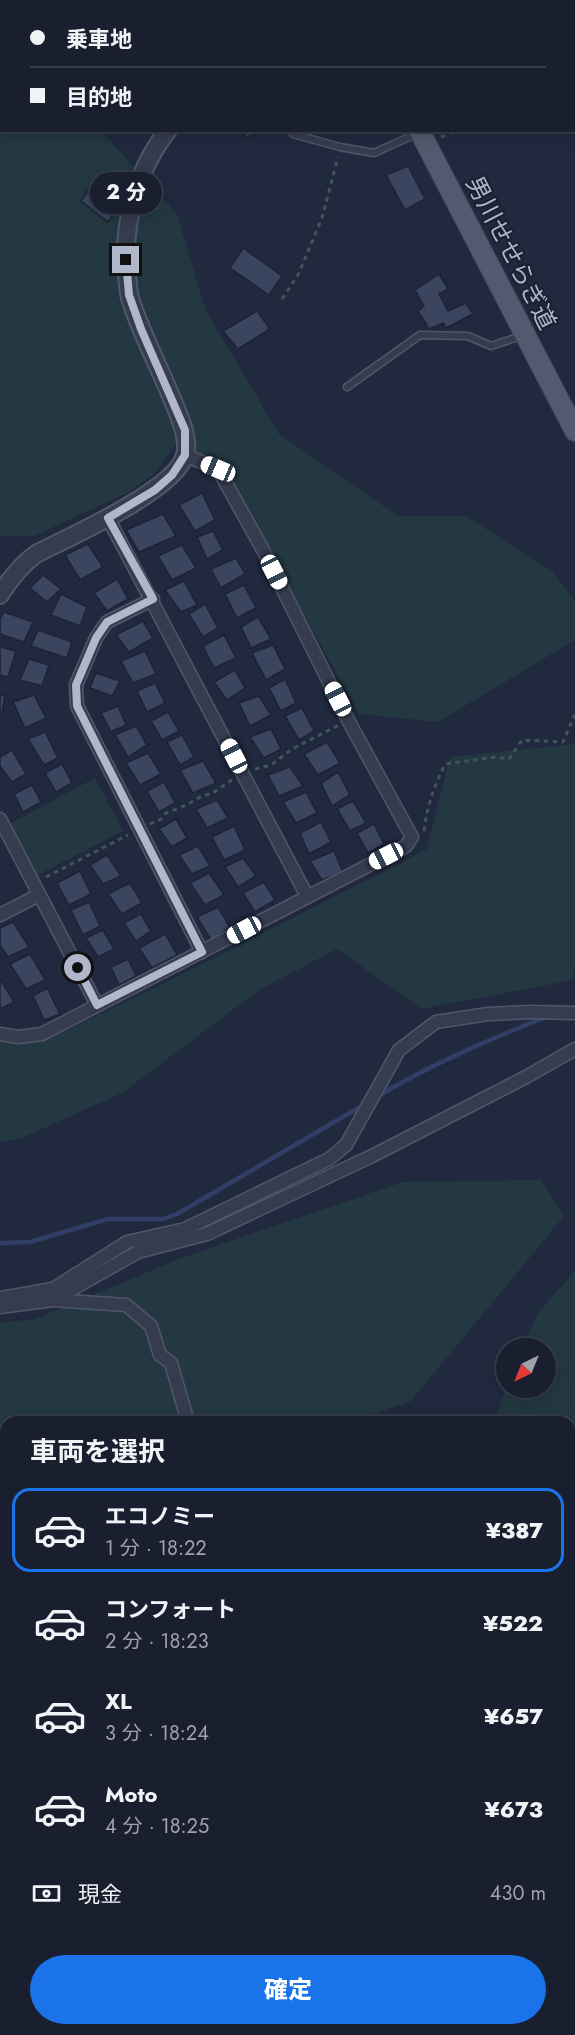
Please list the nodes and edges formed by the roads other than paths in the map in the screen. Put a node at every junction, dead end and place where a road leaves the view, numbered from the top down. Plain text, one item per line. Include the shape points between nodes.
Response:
1 (166, 132) edge
2 (417, 132) edge
3 (420, 132) edge
4 (293, 134) dead end
5 (525, 335) junction
6 (347, 387) dead end
7 (575, 431) edge
8 (185, 455) junction
9 (108, 518) junction
10 (0, 595) edge
11 (153, 599) junction
12 (0, 819) edge
13 (36, 889) junction
14 (307, 896) junction
15 (0, 915) edge
16 (202, 952) junction
17 (97, 1005) junction
18 (575, 1012) edge
19 (0, 1034) edge
20 (575, 1049) edge
21 (0, 1298) edge
22 (53, 1300) junction
23 (0, 1307) edge
24 (186, 1416) edge

1 - 8 street via 154,147 136,192 127,227 126,260 129,295 185,430
2 - 4 lane via 374,153
3 - 5 main road, 男川せせらぎ道
5 - 6 lane via 491,346 468,336 420,335
5 - 7 main road, 男川せせらぎ道
8 - 9 street via 172,475 155,490
8 - 14 street via 218,469 412,837 406,846
9 - 10 street via 31,558
9 - 11 street
11 - 14 street
11 - 16 street via 107,622 76,685 77,706
12 - 13 street
13 - 15 street
13 - 17 street
14 - 16 street
16 - 17 street
17 - 19 street via 42,1034
18 - 21 street via 488,1014 436,1022 399,1050 346,1145 329,1159 185,1229 127,1242 53,1289
20 - 22 street via 372,1156 207,1234 138,1252
22 - 23 street
22 - 24 street via 126,1305 151,1326 160,1355 171,1363

